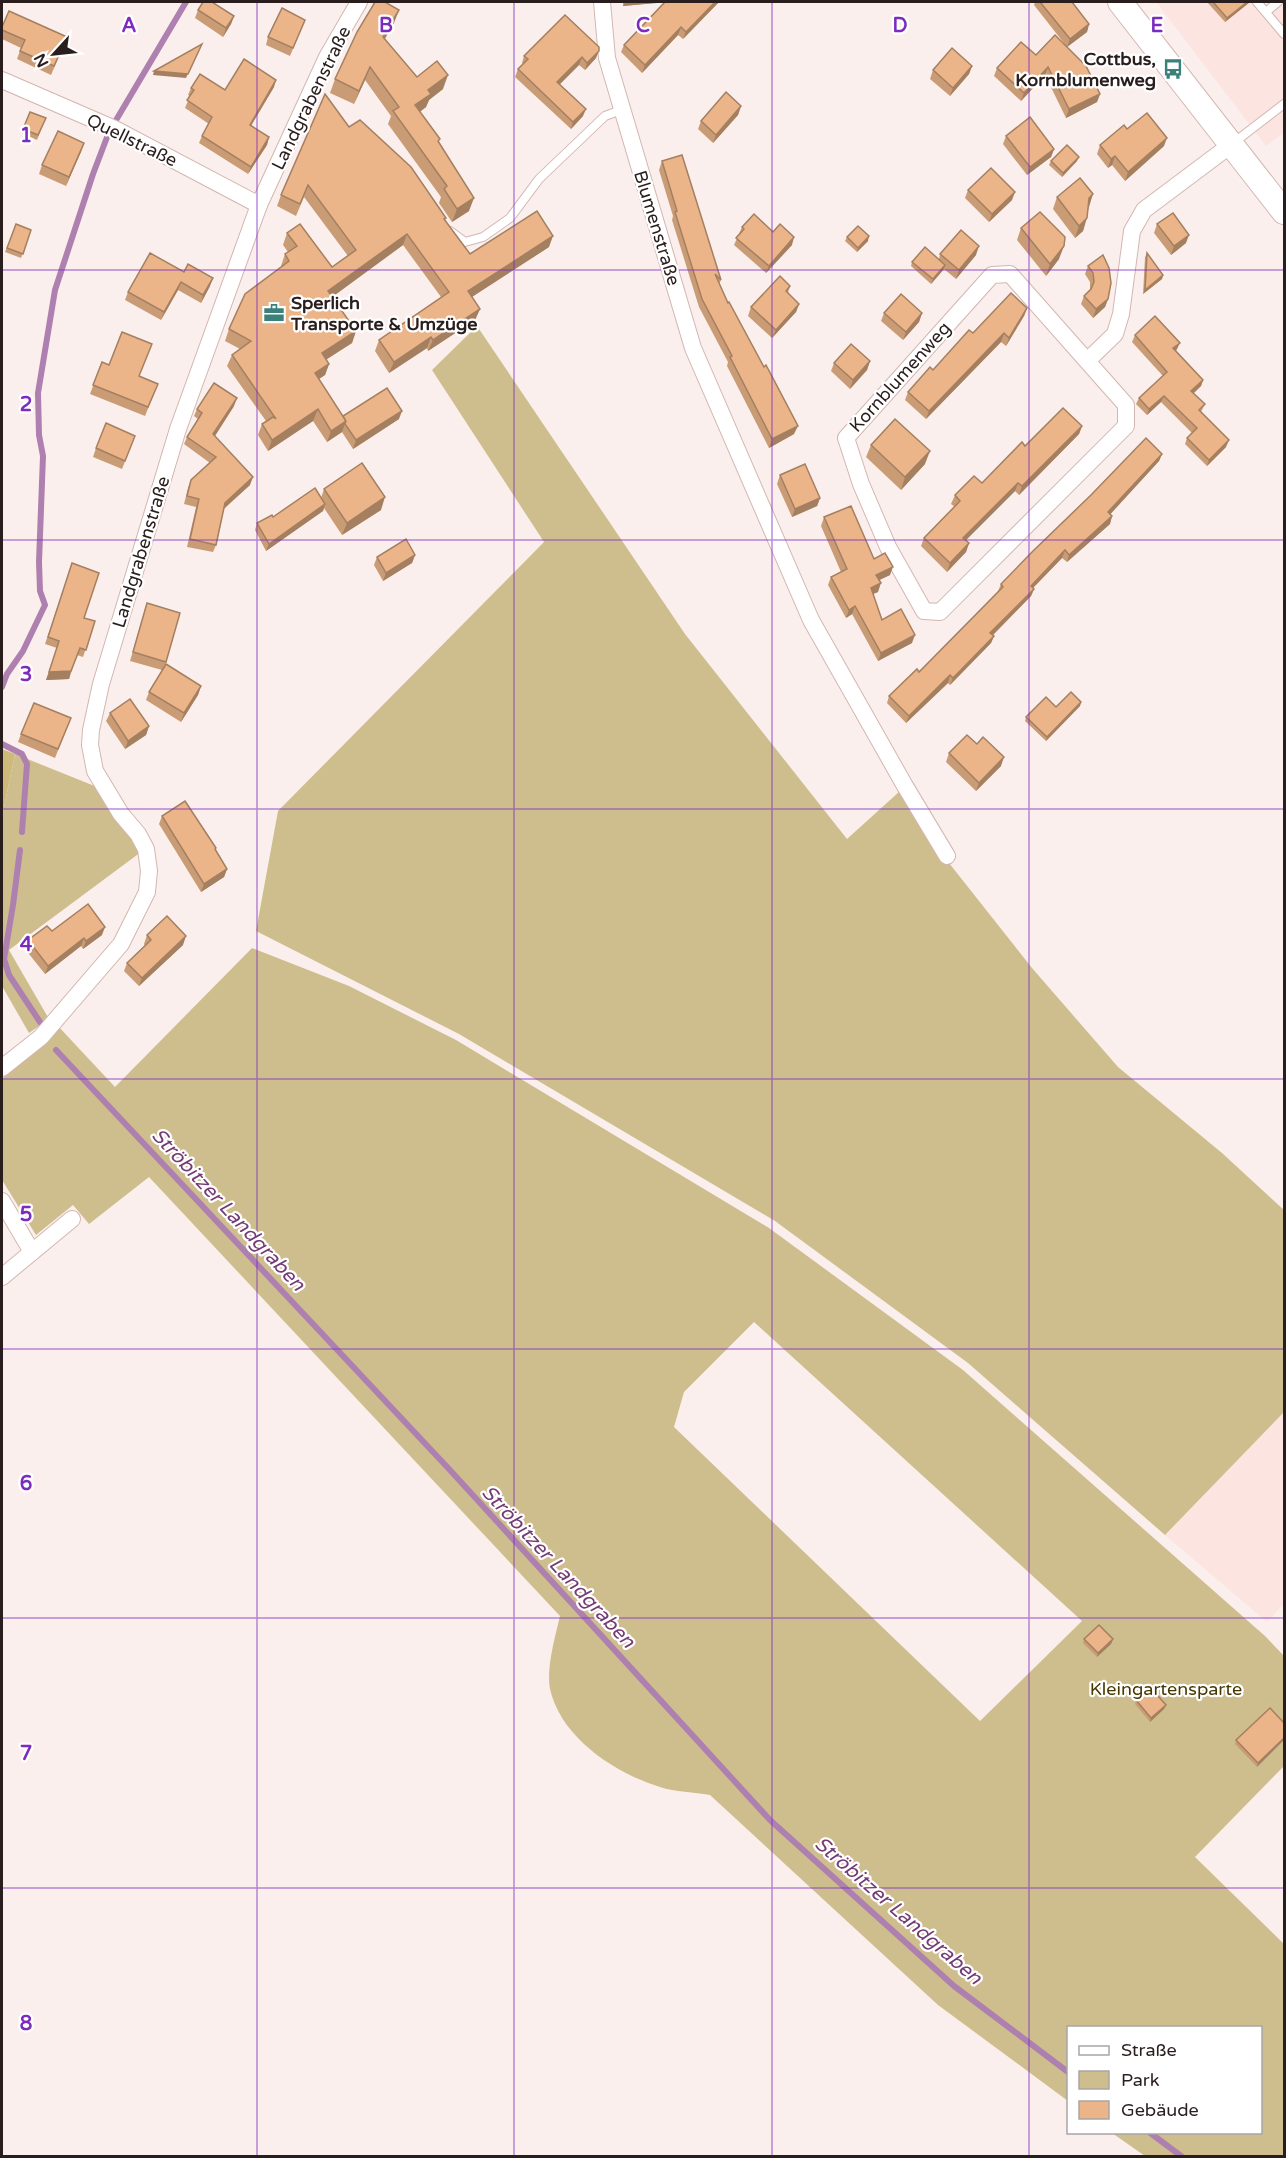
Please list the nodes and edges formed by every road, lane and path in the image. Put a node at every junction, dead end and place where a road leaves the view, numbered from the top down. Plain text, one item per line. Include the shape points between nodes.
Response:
1 (359, 2) edge
2 (602, 2) edge
3 (1120, 2) edge
4 (1257, 2) edge
5 (1278, 2) edge
6 (1266, 12) junction
7 (1281, 23) edge
8 (1284, 34) edge
9 (2, 80) edge
10 (1284, 104) edge
11 (621, 110) junction
12 (1232, 144) junction
13 (260, 205) junction
14 (1284, 212) edge
15 (444, 223) edge
16 (1087, 361) junction
17 (947, 856) dead end
18 (2, 1068) edge
19 (2, 1201) edge
20 (72, 1219) dead end
21 (32, 1252) junction
22 (2, 1277) edge

1 - 13 street, Landgrabenstraße via 327,57
2 - 11 street, Blumenstraße via 607,58
3 - 12 main road
4 - 6 lane
5 - 6 lane
6 - 7 lane
7 - 8 lane
9 - 13 street, Quellstraße via 110,127
10 - 12 lane
11 - 15 lane via 605,116 539,179 510,218 483,237 465,242
11 - 17 street, Blumenstraße via 693,348 811,620
12 - 14 main road
12 - 16 street via 1144,210 1132,231 1115,334
13 - 18 street, Landgrabenstraße via 178,429 90,730 95,771 146,849 147,892 121,944 41,1037
16 - 16 street, Kornblumenweg via 1126,405 1126,426 940,612 924,611 888,547 846,438 992,275 1010,274
19 - 21 street
20 - 21 street
21 - 22 street

